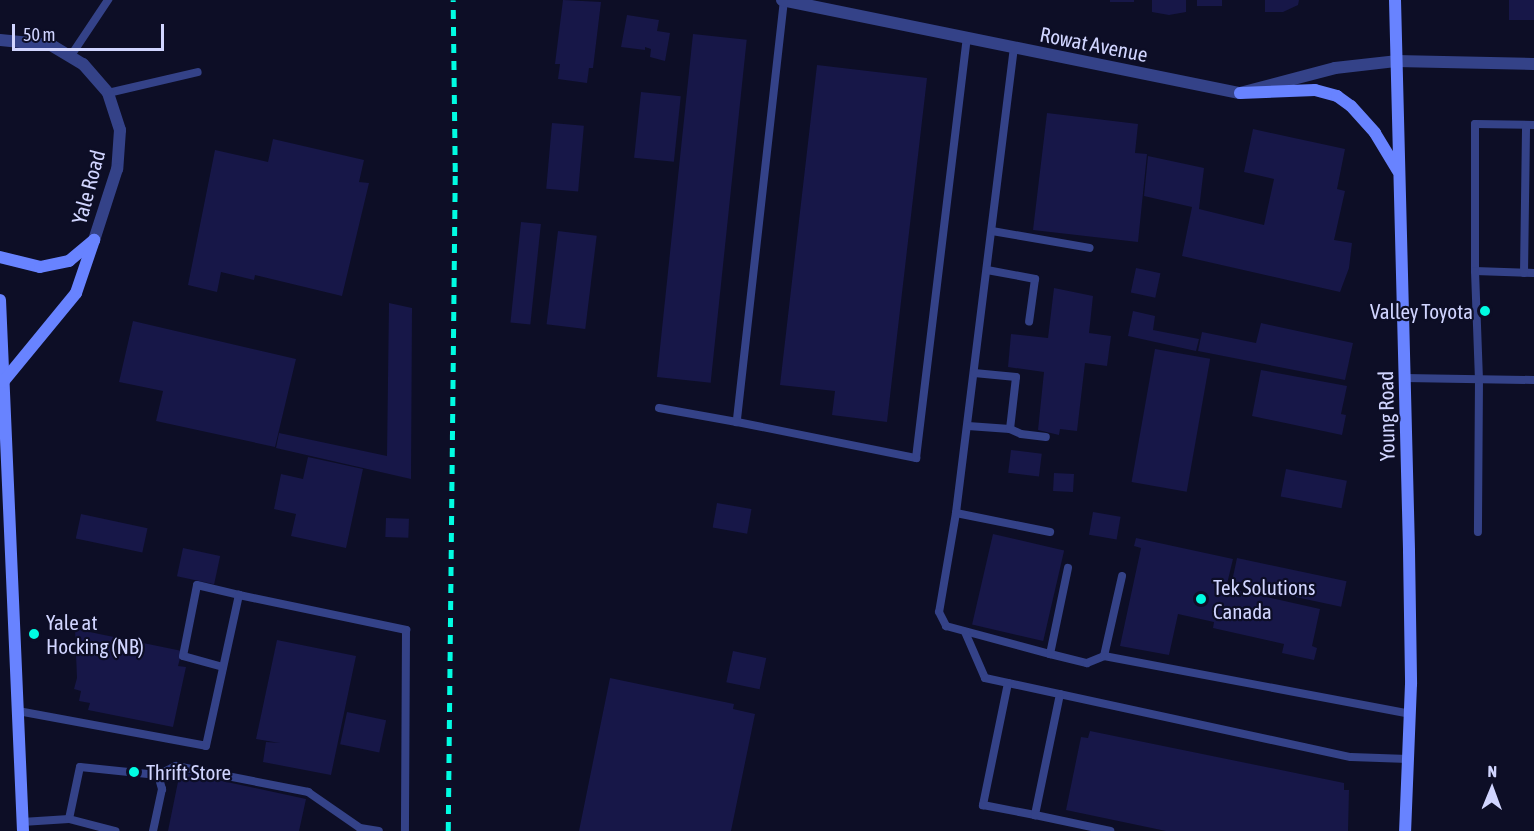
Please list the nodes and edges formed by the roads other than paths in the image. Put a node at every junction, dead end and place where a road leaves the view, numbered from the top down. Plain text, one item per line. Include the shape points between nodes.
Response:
1 (108, 0) edge
2 (784, 0) edge
3 (1395, 0) edge
4 (967, 38) junction
5 (0, 40) edge
6 (1014, 47) junction
7 (70, 57) junction
8 (1396, 61) junction
9 (1534, 64) edge
10 (198, 72) dead end
11 (108, 93) junction
12 (1240, 93) junction
13 (1530, 125) edge
14 (1399, 172) junction
15 (992, 231) junction
16 (94, 240) junction
17 (1090, 248) dead end
18 (0, 257) edge
19 (987, 270) junction
20 (1475, 271) junction
21 (1524, 273) junction
22 (1534, 273) edge
23 (0, 300) edge
24 (1029, 322) dead end
25 (1, 338) edge
26 (974, 373) junction
27 (1405, 378) junction
28 (1479, 379) junction
29 (1534, 380) edge
30 (3, 382) junction
31 (659, 408) dead end
32 (737, 422) junction
33 (968, 426) junction
34 (1010, 429) junction
35 (1046, 437) dead end
36 (956, 513) junction
37 (1050, 532) dead end
38 (1478, 532) dead end
39 (1068, 568) dead end
40 (1122, 576) dead end
41 (239, 595) junction
42 (965, 632) junction
43 (1050, 654) junction
44 (1104, 656) junction
45 (224, 667) junction
46 (1008, 682) junction
47 (1060, 694) junction
48 (18, 711) junction
49 (1410, 714) junction
50 (1408, 759) junction
51 (158, 775) junction
52 (1035, 815) junction
53 (69, 819) junction
54 (23, 826) edge
55 (115, 831) edge
56 (153, 831) edge
57 (379, 831) edge
58 (405, 831) edge
59 (1110, 831) edge
60 (1405, 831) edge

1 - 7 lane
2 - 4 street, Rowat Avenue
2 - 32 lane
3 - 8 main road, Young Road
4 - 6 street, Rowat Avenue
4 - 32 lane via 916,458
5 - 7 street, Yale Road via 51,45
6 - 12 street, Rowat Avenue
6 - 15 lane
7 - 11 street, Yale Road via 83,64
8 - 9 street, Rowat Avenue
8 - 12 street, Rowat Avenue via 1335,68
8 - 14 main road, Young Road
10 - 11 lane
11 - 16 street, Yale Road via 120,130 117,169
12 - 14 main road via 1315,90 1337,96 1375,134
13 - 20 lane via 1475,124
13 - 21 lane
14 - 27 main road, Young Road
15 - 17 lane
15 - 19 lane
16 - 18 main road via 69,261 40,267
16 - 30 main road via 76,293
19 - 24 lane via 1035,279
19 - 26 lane
20 - 21 lane
20 - 28 lane
21 - 22 lane
23 - 25 main road
25 - 30 main road
26 - 33 lane
26 - 34 lane via 1016,377
27 - 28 lane
27 - 49 main road, Young Road
28 - 29 lane
28 - 38 lane
30 - 48 main road
31 - 32 lane
33 - 34 lane
33 - 36 lane
34 - 35 lane
36 - 37 lane
36 - 42 lane via 939,612 946,626
39 - 43 lane
40 - 44 lane
41 - 45 lane
41 - 45 lane via 197,585 183,656
41 - 58 lane via 406,630
42 - 43 lane
42 - 46 lane via 985,678
43 - 44 lane via 1087,663
44 - 49 lane
45 - 48 lane via 206,746
46 - 47 lane
46 - 52 lane via 983,804
47 - 50 lane via 1351,757
47 - 52 lane
48 - 54 main road
49 - 50 main road, Young Road
50 - 60 main road, Young Road
51 - 53 lane via 80,767
51 - 56 lane via 162,789
51 - 57 lane via 176,766 308,792 360,828
52 - 59 lane
53 - 54 lane
53 - 55 lane

